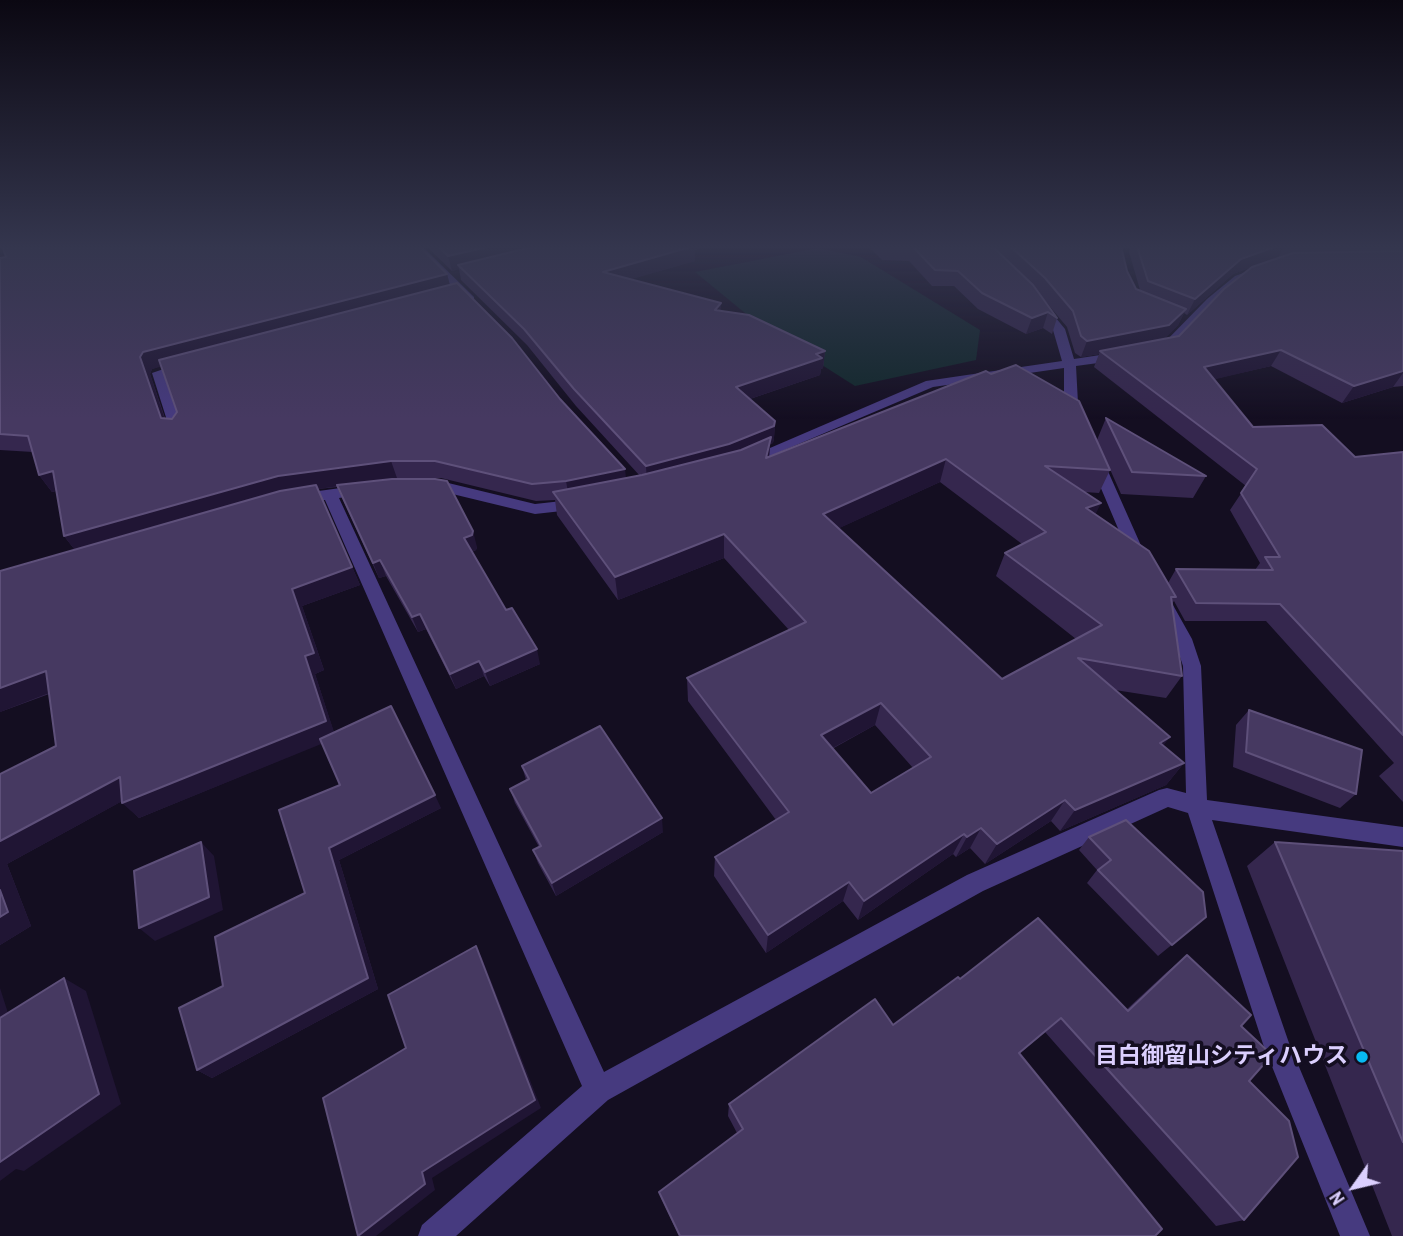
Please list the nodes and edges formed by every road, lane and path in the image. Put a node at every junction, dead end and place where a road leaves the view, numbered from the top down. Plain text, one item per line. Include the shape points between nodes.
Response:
1 (474, 304) edge
2 (1039, 304) edge
3 (1206, 304) edge
4 (482, 312) edge
5 (1143, 352) edge
6 (1131, 354) edge
7 (198, 362) edge
8 (1070, 366) junction
9 (177, 430) edge
10 (734, 467) edge
11 (418, 486) edge
12 (383, 488) edge
13 (330, 494) junction
14 (287, 501) edge
15 (594, 501) edge
16 (1197, 807) junction
17 (1403, 837) edge
18 (598, 1090) junction
19 (432, 1236) edge
20 (1355, 1236) edge

1 - 4 street
2 - 8 street via 1059,329
3 - 5 street via 1184,321 1167,347
6 - 8 street
7 - 9 street via 158,373
8 - 10 street via 930,384
8 - 16 street via 1071,403 1137,556 1183,639 1192,666
11 - 15 street via 440,486 535,509
12 - 13 street
13 - 14 street
13 - 18 street
16 - 17 street
16 - 18 street via 1167,797 975,883
16 - 20 street via 1276,1044
18 - 19 street

